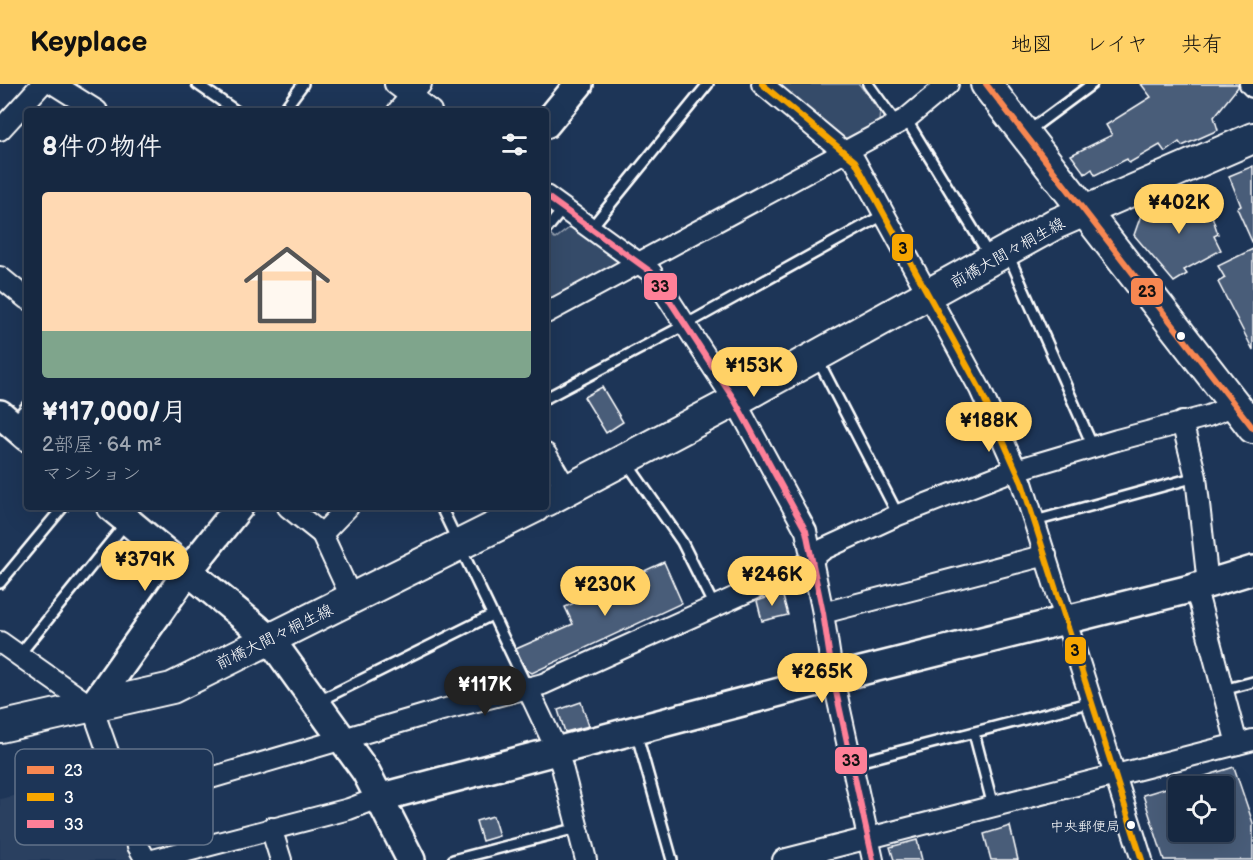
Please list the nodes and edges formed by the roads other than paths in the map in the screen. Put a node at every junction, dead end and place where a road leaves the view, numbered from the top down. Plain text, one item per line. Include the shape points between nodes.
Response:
1 (42, 84) edge
2 (54, 84) edge
3 (197, 84) edge
4 (303, 84) edge
5 (395, 84) edge
6 (579, 84) edge
7 (708, 84) edge
8 (762, 84) edge
9 (868, 84) edge
10 (948, 84) edge
11 (986, 84) edge
12 (1092, 84) edge
13 (416, 90) edge
14 (92, 108) edge
15 (232, 108) edge
16 (285, 108) edge
17 (401, 108) edge
18 (429, 108) edge
19 (549, 120) edge
20 (902, 122) junction
21 (0, 130) edge
22 (1025, 134) junction
23 (1253, 138) edge
24 (846, 152) junction
25 (549, 198) edge
26 (563, 209) junction
27 (1084, 211) junction
28 (885, 214) junction
29 (549, 226) edge
30 (591, 228) junction
31 (1000, 256) junction
32 (637, 263) junction
33 (0, 277) edge
34 (929, 295) junction
35 (24, 297) edge
36 (549, 311) edge
37 (685, 325) junction
38 (816, 357) junction
39 (549, 396) edge
40 (735, 401) junction
41 (1244, 401) edge
42 (1182, 422) junction
43 (1253, 428) edge
44 (1093, 447) junction
45 (625, 460) junction
46 (549, 467) edge
47 (1017, 471) junction
48 (1196, 477) junction
49 (556, 496) edge
50 (61, 510) edge
51 (236, 510) edge
52 (292, 510) edge
53 (345, 510) edge
54 (442, 510) edge
55 (529, 510) edge
56 (119, 514) edge
57 (898, 515) junction
58 (1035, 521) junction
59 (322, 534) junction
60 (458, 547) junction
61 (1046, 555) junction
62 (812, 559) junction
63 (1253, 570) edge
64 (188, 571) junction
65 (0, 583) edge
66 (1201, 586) junction
67 (349, 599) junction
68 (714, 606) junction
69 (824, 613) junction
70 (492, 615) junction
71 (1064, 621) junction
72 (270, 639) junction
73 (0, 642) edge
74 (18, 655) junction
75 (833, 678) junction
76 (1253, 682) edge
77 (527, 687) junction
78 (1223, 690) junction
79 (1093, 702) junction
80 (318, 705) junction
81 (92, 707) junction
82 (0, 728) edge
83 (636, 731) junction
84 (974, 733) junction
85 (342, 739) junction
86 (1245, 742) edge
87 (107, 749) edge
88 (554, 751) junction
89 (854, 763) junction
90 (1115, 775) junction
91 (213, 777) edge
92 (378, 798) junction
93 (993, 806) junction
94 (271, 828) junction
95 (578, 828) junction
96 (868, 838) junction
97 (213, 844) edge
98 (138, 845) edge
99 (208, 845) edge
100 (146, 860) edge
101 (153, 860) edge
102 (281, 860) edge
103 (411, 860) edge
104 (453, 860) edge
105 (586, 860) edge
106 (672, 860) edge
107 (783, 860) edge
108 (873, 860) edge
109 (1140, 860) edge

1 - 21 street
2 - 14 street
3 - 15 lane
4 - 16 lane
5 - 13 street
6 - 19 street
7 - 30 lane
8 - 24 street
9 - 20 lane
10 - 20 street
11 - 22 main road
12 - 22 lane
13 - 17 street
13 - 18 street
20 - 24 street
20 - 31 lane
22 - 27 main road
23 - 27 main road, 前橋大間々桐生線
24 - 28 street
24 - 32 street
25 - 26 street
26 - 29 lane
26 - 30 street
27 - 31 main road, 前橋大間々桐生線
27 - 41 main road
28 - 34 street
28 - 37 lane
30 - 32 street
31 - 34 main road, 前橋大間々桐生線
31 - 44 lane
32 - 36 street
32 - 37 street via 651,272
33 - 35 street
34 - 38 main road, 前橋大間々桐生線
34 - 47 street via 980,389
37 - 39 lane
37 - 40 street
38 - 40 main road, 前橋大間々桐生線
38 - 57 lane
40 - 45 main road, 前橋大間々桐生線
40 - 62 street via 806,531
41 - 42 street
41 - 43 main road
42 - 44 street
42 - 48 street
44 - 47 street
45 - 49 main road, 前橋大間々桐生線
45 - 68 lane via 682,542
46 - 49 street
47 - 57 street
47 - 58 street
48 - 58 lane
48 - 66 street
50 - 65 lane
51 - 64 street
52 - 59 street
53 - 59 street
54 - 60 lane
55 - 60 main road, 前橋大間々桐生線
56 - 64 street
56 - 74 lane
57 - 62 street via 824,549
58 - 61 street
59 - 67 street
60 - 67 main road, 前橋大間々桐生線
60 - 70 lane
61 - 69 street
61 - 71 street
62 - 68 street
62 - 69 street
63 - 66 street
64 - 72 street
64 - 81 street
66 - 71 street
66 - 78 street via 1200,604
67 - 72 main road, 前橋大間々桐生線
68 - 77 street via 543,684
69 - 75 street
70 - 77 lane
70 - 80 lane
71 - 75 street
71 - 79 street
72 - 80 street
72 - 81 main road, 前橋大間々桐生線 via 172,688
73 - 74 street
74 - 81 street
75 - 83 street
75 - 89 street
76 - 78 lane
77 - 85 street
77 - 88 street
78 - 86 street
79 - 84 lane
79 - 90 street
80 - 85 street
81 - 82 main road, 前橋大間々桐生線
81 - 87 street
83 - 88 street
83 - 106 lane
84 - 89 lane
84 - 93 lane
85 - 91 street
85 - 92 street via 366,772
86 - 90 street
88 - 92 street
88 - 95 street
89 - 96 street
90 - 93 street
90 - 109 street
92 - 94 street
92 - 103 street
93 - 96 street
94 - 97 street
94 - 102 street
95 - 104 lane
95 - 105 street
96 - 107 street
96 - 108 street
98 - 100 street
99 - 101 street

